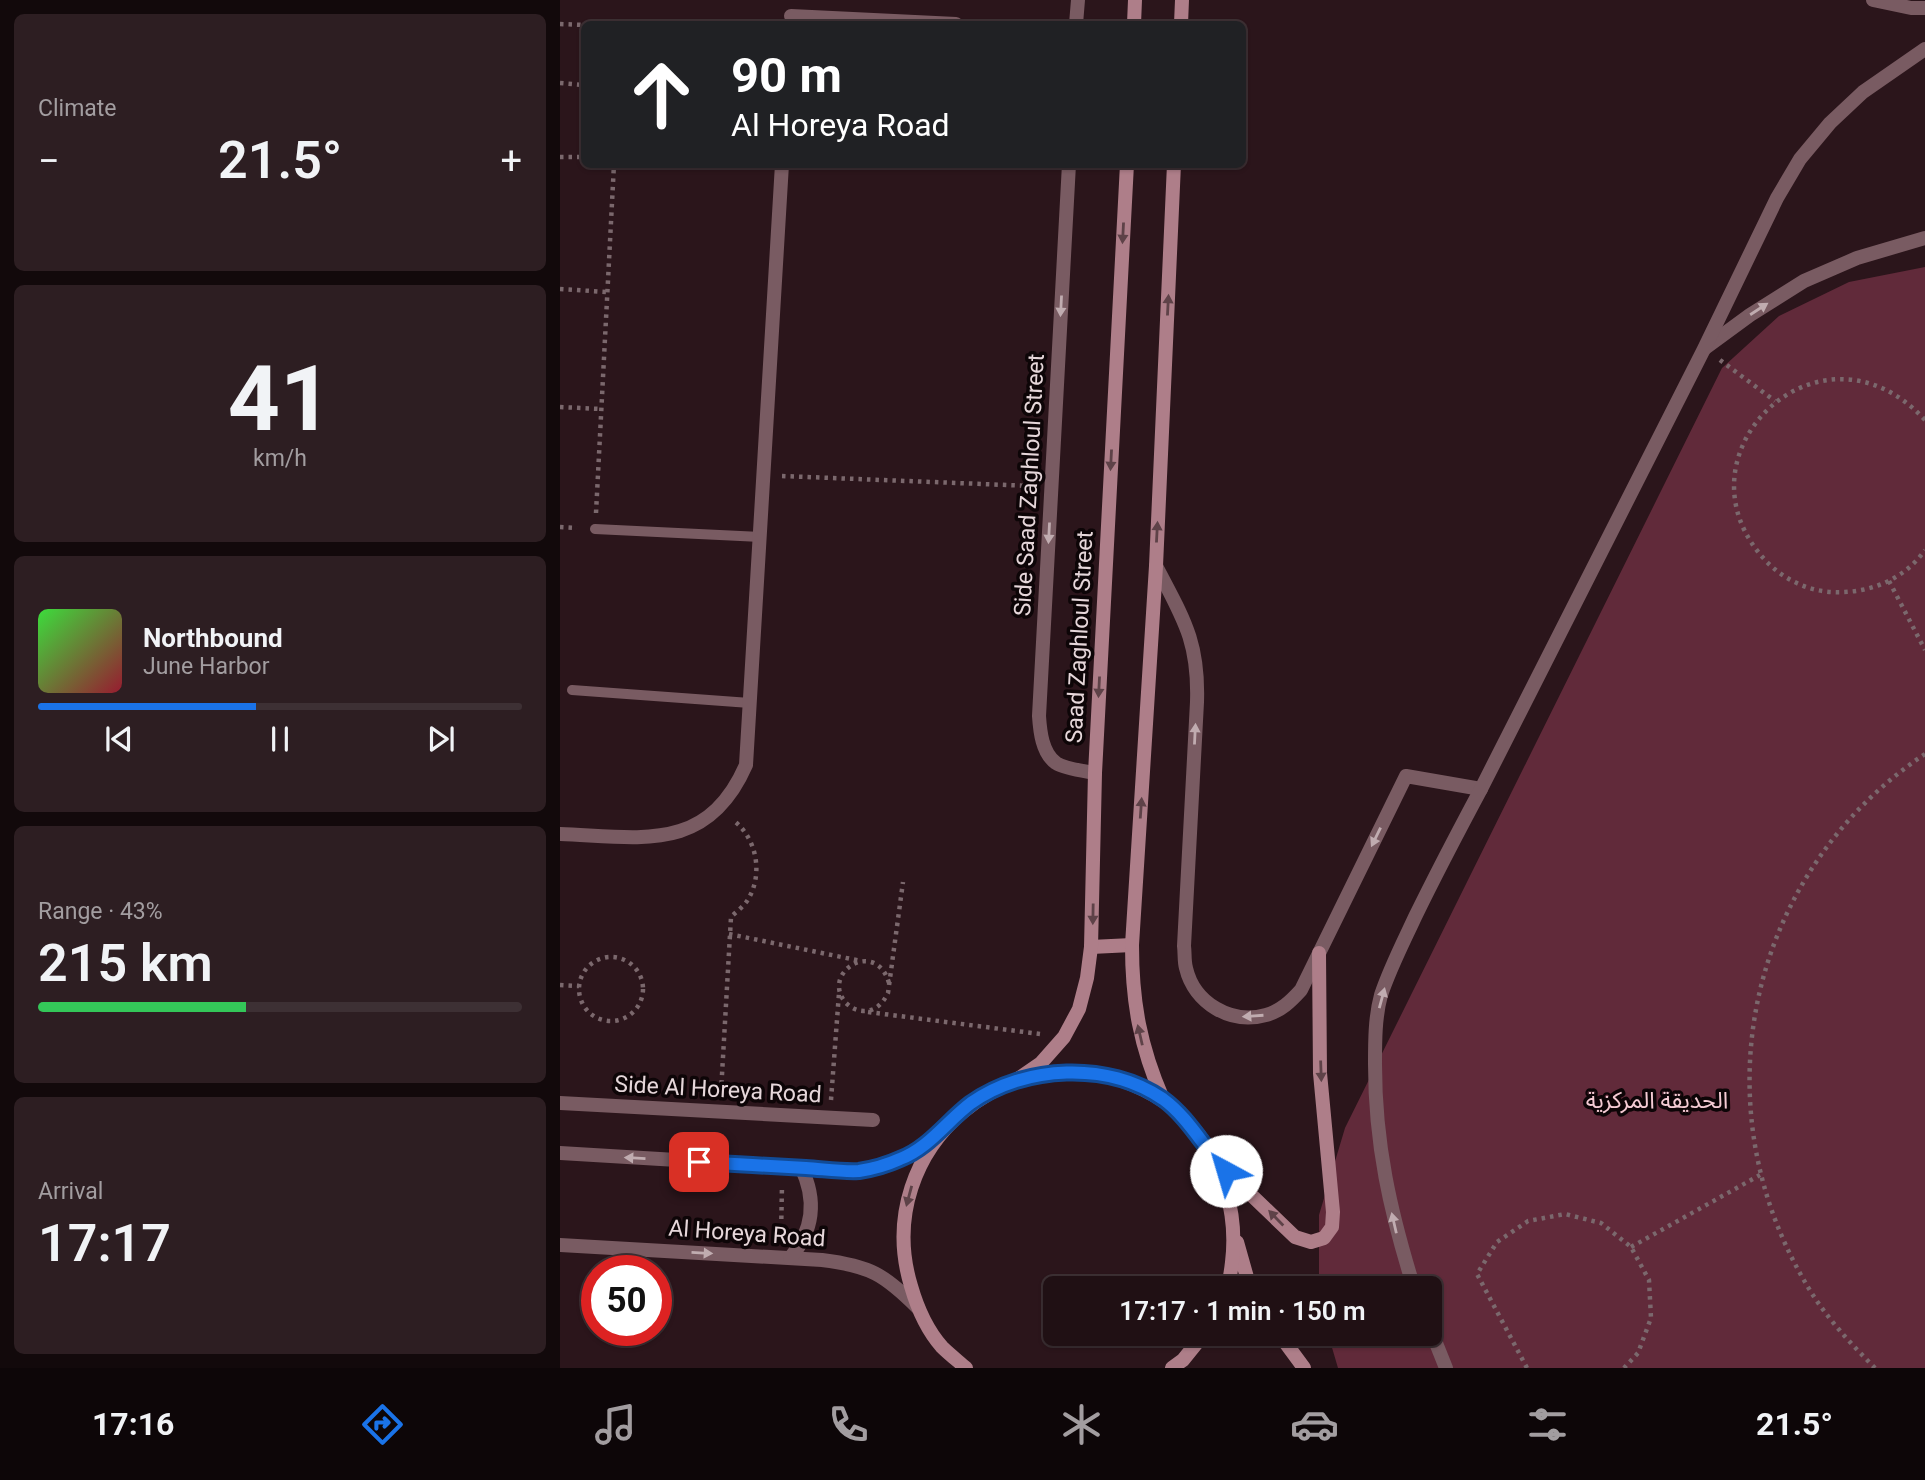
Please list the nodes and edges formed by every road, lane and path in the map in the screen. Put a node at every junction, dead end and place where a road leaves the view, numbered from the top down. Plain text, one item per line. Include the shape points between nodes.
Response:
1 (792, 0) edge
2 (1078, 0) edge
3 (1135, 0) edge
4 (1182, 0) edge
5 (1872, 0) edge
6 (1925, 8) edge
7 (791, 20) edge
8 (832, 21) edge
9 (1076, 21) edge
10 (1134, 21) edge
11 (1181, 21) edge
12 (560, 24) edge
13 (581, 25) edge
14 (1925, 49) edge
15 (560, 83) edge
16 (581, 85) edge
17 (560, 157) edge
18 (581, 157) edge
19 (614, 168) edge
20 (782, 168) edge
21 (1069, 168) edge
22 (1126, 168) edge
23 (1174, 168) edge
24 (1925, 238) edge
25 (560, 289) edge
26 (607, 292) junction
27 (1704, 349) junction
28 (1775, 401) junction
29 (560, 407) edge
30 (601, 409) junction
31 (1925, 421) edge
32 (764, 476) junction
33 (1052, 487) junction
34 (595, 529) joint
35 (761, 537) junction
36 (1925, 550) edge
37 (1156, 566) junction
38 (1889, 581) junction
39 (1925, 650) edge
40 (572, 690) dead end
41 (750, 703) junction
42 (1925, 754) edge
43 (1095, 774) junction
44 (1481, 789) junction
45 (716, 811) junction
46 (560, 834) edge
47 (903, 882) dead end
48 (729, 934) junction
49 (1132, 945) junction
50 (1091, 947) junction
51 (1319, 953) junction
52 (862, 961) junction
53 (889, 983) junction
54 (560, 985) edge
55 (579, 986) junction
56 (839, 989) junction
57 (867, 1012) junction
58 (1064, 1037) junction
59 (1012, 1083) junction
60 (1163, 1099) junction
61 (560, 1103) edge
62 (719, 1112) junction
63 (829, 1118) junction
64 (873, 1120) dead end
65 (939, 1134) junction
66 (560, 1153) edge
67 (1215, 1160) junction
68 (783, 1167) junction
69 (801, 1167) junction
70 (1760, 1175) junction
71 (1235, 1238) junction
72 (560, 1245) edge
73 (1631, 1247) junction
74 (785, 1258) junction
75 (1229, 1276) edge
76 (1246, 1276) edge
77 (1410, 1276) edge
78 (918, 1308) junction
79 (1194, 1346) edge
80 (1288, 1346) edge
81 (1437, 1346) edge
82 (966, 1368) edge
83 (1172, 1368) edge
84 (1304, 1368) edge
85 (1446, 1368) edge
86 (1527, 1368) edge
87 (1624, 1368) edge
88 (1875, 1368) edge

1 - 7 street
2 - 9 street
3 - 10 main road
4 - 11 main road
5 - 6 street
7 - 8 street
12 - 13 path
14 - 27 street via 1863,92 1829,123 1800,159
15 - 16 path
17 - 18 path
19 - 26 path
20 - 32 street
21 -> 33 street, Side Saad Zaghloul Street
22 -> 43 main road, Saad Zaghloul Street
37 -> 23 main road
27 -> 24 street via 1804,281 1857,258
25 - 26 path
26 - 30 path
27 - 28 path
27 - 44 street
28 - 31 path via 1812,383 1854,380 1893,393
28 - 38 path via 1748,433 1735,473 1738,514 1746,534 1780,573 1807,587 1849,592
29 - 30 path
30 - 34 path
32 - 33 path
32 - 35 street
33 -> 43 street, Side Saad Zaghloul Street via 1040,733 1057,763
34 - 35 lane
35 - 41 street
36 - 38 path
49 -> 37 main road
51 -> 37 street via 1301,990 1267,1015 1226,1014 1193,988 1184,946 1197,662 1186,623
38 - 39 path
40 - 41 lane
41 - 45 street via 746,765 737,786
42 - 70 path via 1874,793 1824,849 1797,892 1771,949 1760,986 1749,1061 1749,1099
43 -> 50 main road, Saad Zaghloul Street
44 -> 51 street via 1406,776
77 -> 44 street via 1382,1165 1375,1104 1375,1030 1392,966
45 - 46 street via 691,828 660,837
45 - 48 path via 736,822 750,839 757,860 755,881 747,901 731,917
47 - 53 path
48 - 52 path
48 - 62 path
49 - 50 main road
60 -> 49 main road via 1140,1038
50 - 58 main road, Saad Zaghloul Street via 1079,1009
51 -> 67 main road via 1320,1073 1332,1227 1324,1238 1311,1242 1295,1237
52 - 53 path via 880,966
52 - 56 path via 845,970
53 - 57 path via 884,1002
54 - 55 path
55 - 55 path via 585,1007 603,1020 614,1021 634,1012 643,992 637,971 620,958 608,957 588,966
56 - 57 path via 849,1006
56 - 63 path
57 - 58 path
58 - 59 main road, Saad Zaghloul Street via 1041,1063
59 - 60 main road via 1073,1071 1104,1075
59 - 65 main road via 972,1103
60 - 67 main road via 1192,1126
61 - 62 street, Side Al Horeya Road
62 - 63 street, Side Al Horeya Road
63 - 64 street, Side Al Horeya Road
65 - 69 street via 902,1159 860,1171
65 -> 78 main road via 915,1174 904,1218 904,1264
68 -> 66 street
67 - 71 main road via 1230,1198
68 - 69 street
68 - 74 path
69 - 74 street via 812,1215 800,1245
70 - 73 path
70 - 88 path via 1805,1283
71 - 75 main road
71 - 76 main road
72 -> 74 street, Al Horeya Road
73 - 86 path via 1601,1223 1565,1214 1528,1221 1497,1242 1477,1274
73 - 87 path via 1648,1280 1651,1318 1638,1353
74 - 78 street, Al Horeya Road via 858,1265 891,1282
78 - 82 main road via 941,1346
79 - 83 main road
80 - 84 main road
81 - 85 street

